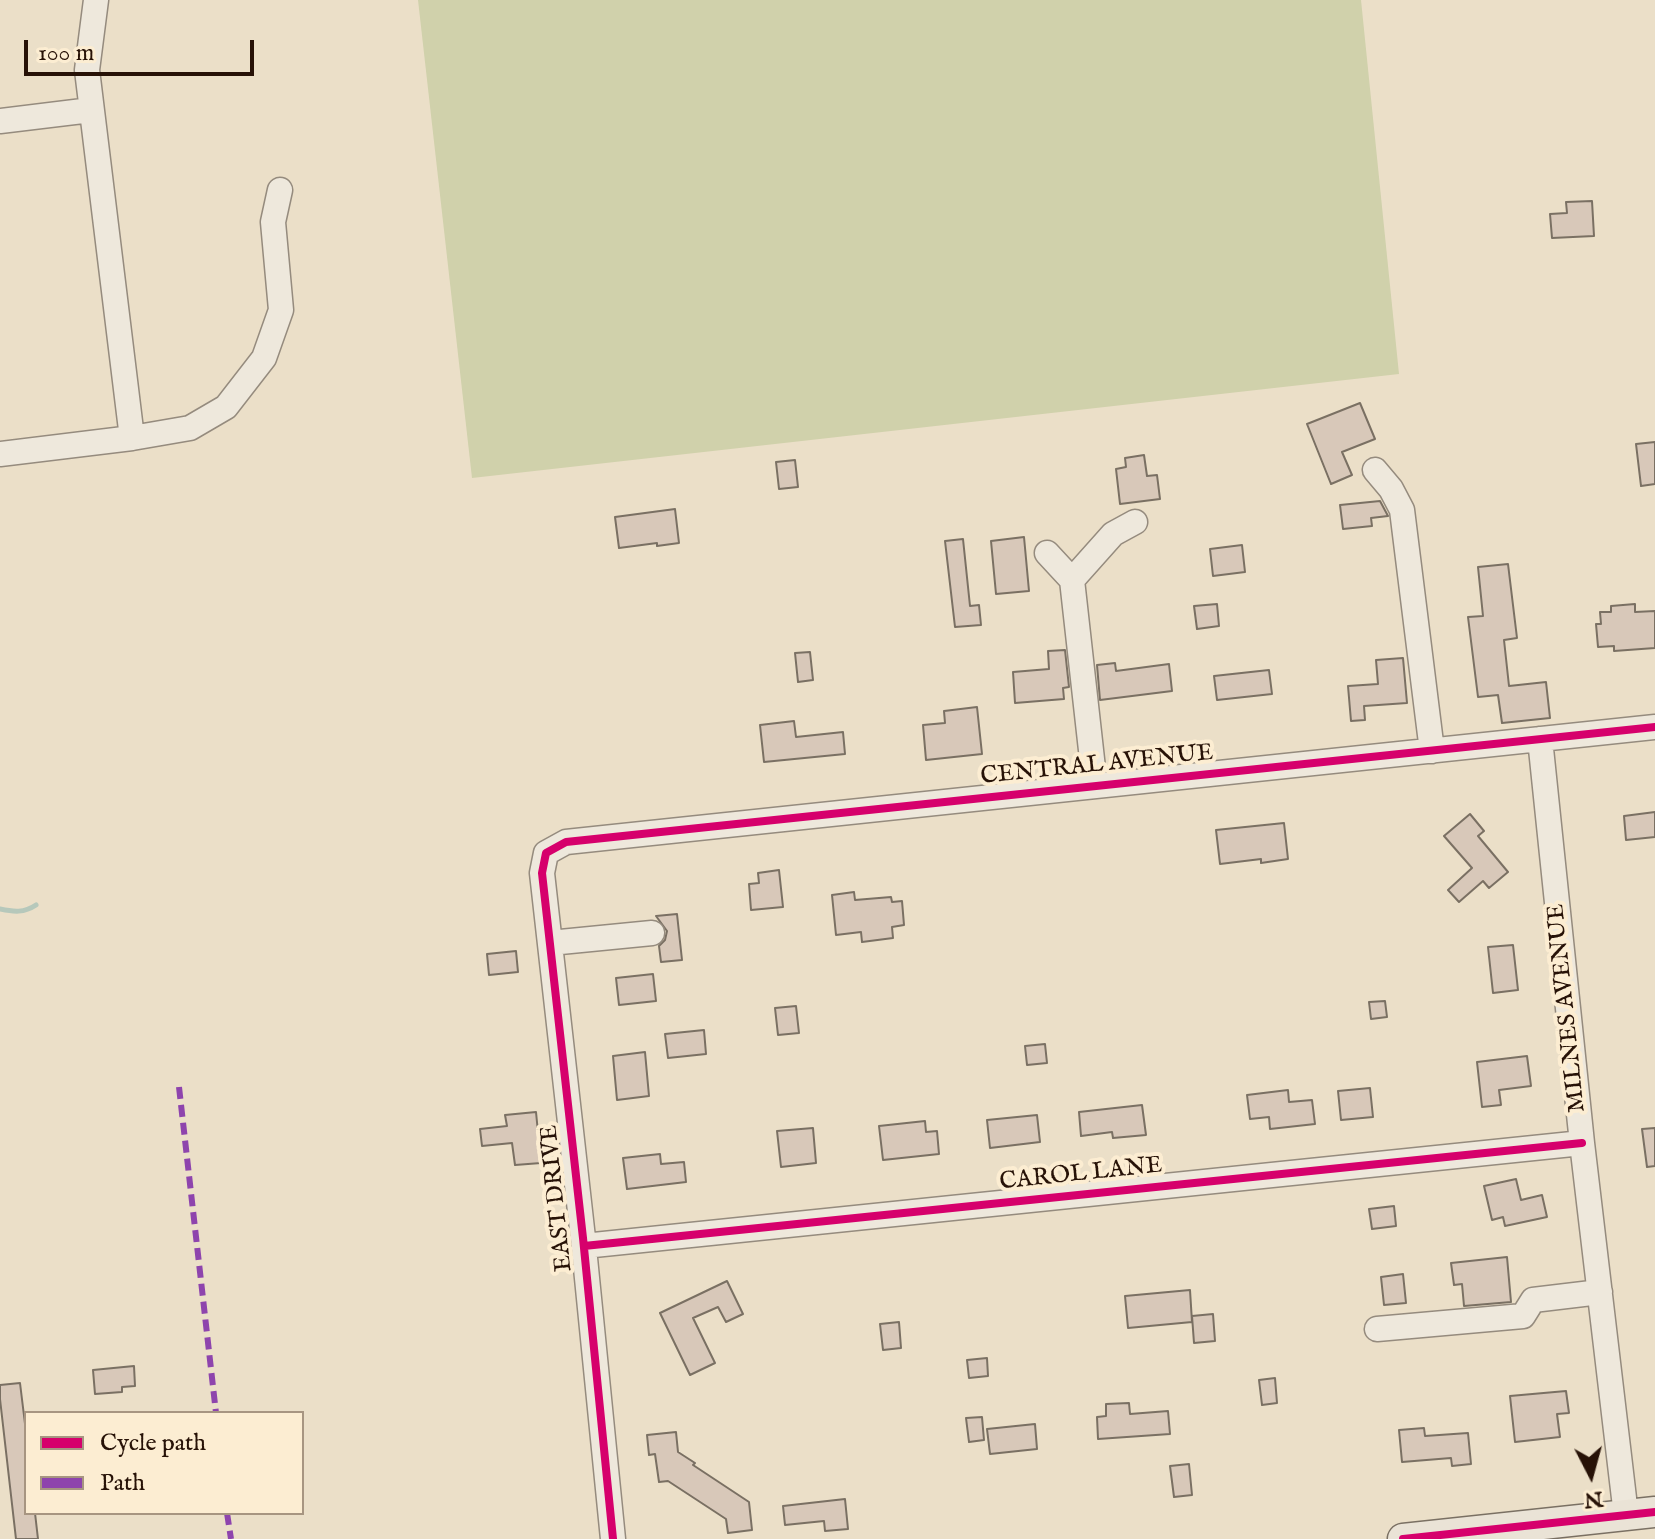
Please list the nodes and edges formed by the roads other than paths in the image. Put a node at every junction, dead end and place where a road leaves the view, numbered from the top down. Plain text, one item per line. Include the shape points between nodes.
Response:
1 (96, 0) edge
2 (91, 110) junction
3 (0, 121) edge
4 (280, 190) dead end
5 (132, 438) junction
6 (0, 454) edge
7 (1375, 470) dead end
8 (1135, 522) dead end
9 (1047, 553) dead end
10 (1072, 580) junction
11 (1655, 727) edge
12 (1540, 739) junction
13 (1432, 751) junction
14 (1095, 786) junction
15 (546, 853) joint
16 (652, 933) dead end
17 (550, 943) junction
18 (1582, 1143) junction
19 (584, 1246) junction
20 (1600, 1292) junction
21 (1377, 1329) dead end
22 (1640, 1514) edge
23 (613, 1539) edge
24 (1403, 1539) edge

1 - 2 street via 87,70
2 - 3 street
2 - 5 street
4 - 5 street via 273,222 281,310 264,358 226,407 190,428
5 - 6 street
7 - 13 street via 1402,510
8 - 10 street via 1113,534
9 - 10 street
10 - 14 street
11 - 12 street, CENTRAL AVENUE
12 - 13 street, CENTRAL AVENUE
12 - 18 street, MILNES AVENUE
13 - 14 street, CENTRAL AVENUE
14 - 15 street, CENTRAL AVENUE via 566,842
15 - 17 street, EAST DRIVE via 542,873
16 - 17 street
17 - 19 street, EAST DRIVE
18 - 19 street, CAROL LANE
18 - 20 street, MILNES AVENUE
19 - 23 street, EAST DRIVE
20 - 21 street via 1533,1300 1523,1316
20 - 22 street, MILNES AVENUE
22 - 24 main road

